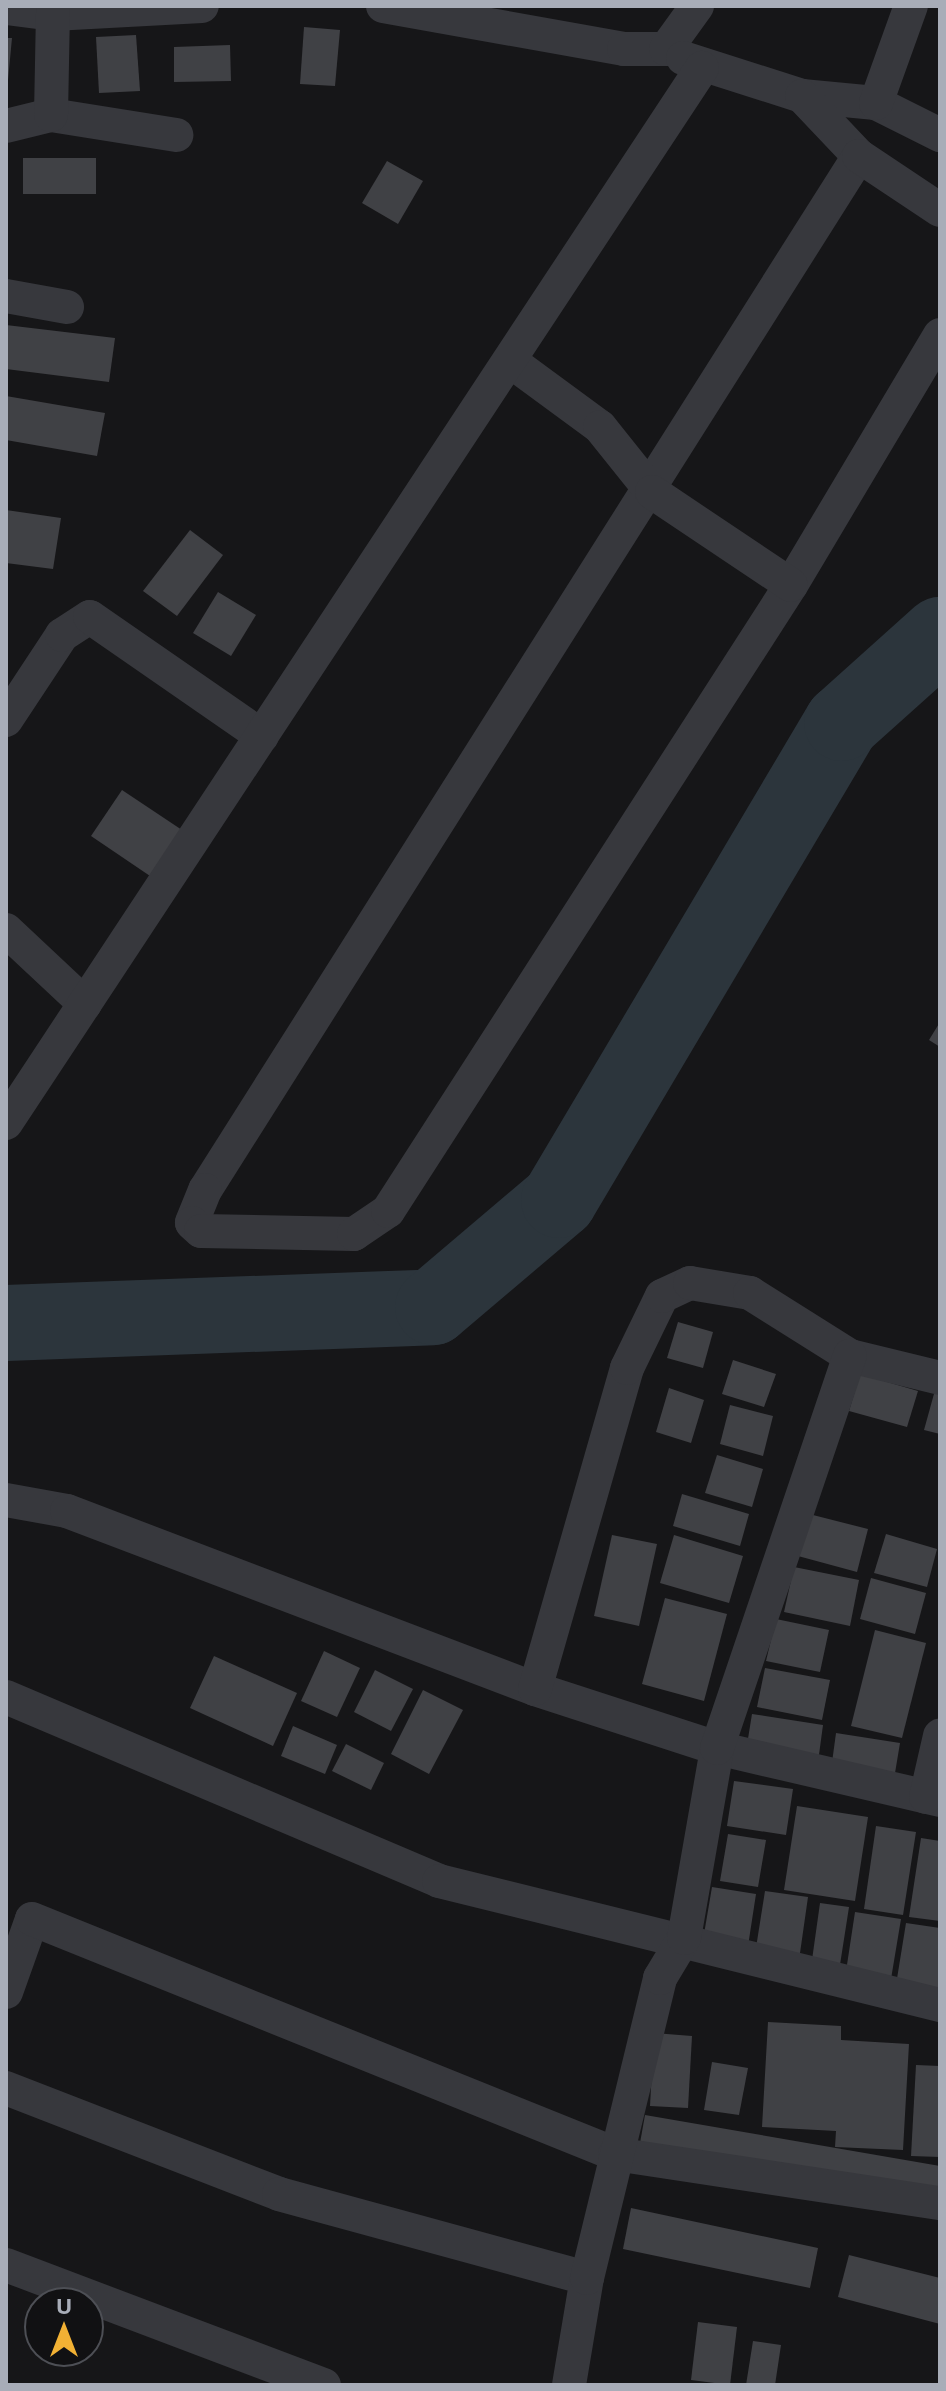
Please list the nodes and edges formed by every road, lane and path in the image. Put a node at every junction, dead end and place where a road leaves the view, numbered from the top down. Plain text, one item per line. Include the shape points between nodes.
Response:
1 (202, 6) edge
2 (383, 6) edge
3 (697, 6) edge
4 (911, 6) edge
5 (6, 8) edge
6 (53, 14) junction
7 (666, 49) junction
8 (702, 68) junction
9 (802, 96) junction
10 (876, 103) junction
11 (51, 115) junction
12 (6, 126) edge
13 (176, 135) dead end
14 (940, 135) edge
15 (859, 156) junction
16 (940, 210) edge
17 (6, 296) edge
18 (67, 307) dead end
19 (940, 335) edge
20 (513, 363) junction
21 (652, 492) junction
22 (791, 585) junction
23 (6, 720) edge
24 (262, 736) junction
25 (6, 930) edge
26 (85, 1004) junction
27 (6, 1123) edge
28 (850, 1356) junction
29 (940, 1378) edge
30 (6, 1500) edge
31 (535, 1689) junction
32 (6, 1697) edge
33 (940, 1736) edge
34 (717, 1748) junction
35 (933, 1798) edge
36 (19, 1914) edge
37 (684, 1938) junction
38 (6, 1992) edge
39 (940, 2005) edge
40 (6, 2088) edge
41 (615, 2154) junction
42 (940, 2203) edge
43 (6, 2265) edge
44 (587, 2278) junction
45 (324, 2385) edge
46 (569, 2385) edge

1 - 6 street
2 - 7 street via 624,49
3 - 7 street
4 - 10 street
5 - 6 street
6 - 11 street
7 - 8 street
8 - 9 street
8 - 20 street
9 - 10 street
9 - 15 street
10 - 14 street
11 - 12 street
11 - 13 street
15 - 16 street
15 - 21 street
17 - 18 street
19 - 22 street
20 - 21 street via 600,427
20 - 24 street
21 - 22 street
21 - 22 street via 205,1190 192,1223 201,1231 354,1234 388,1211
23 - 24 street via 62,635 90,617
24 - 26 street
25 - 26 street
26 - 27 street
28 - 29 street
28 - 31 street via 750,1293 690,1283 662,1296 627,1368
28 - 34 street
30 - 31 street via 67,1511
31 - 34 street
32 - 37 street via 439,1881
33 - 35 street
34 - 35 street
34 - 37 street
36 - 38 street
36 - 41 street
37 - 39 street
37 - 41 street via 660,1978
40 - 44 street via 279,2194
41 - 42 street
41 - 44 street
43 - 45 street
44 - 46 street

